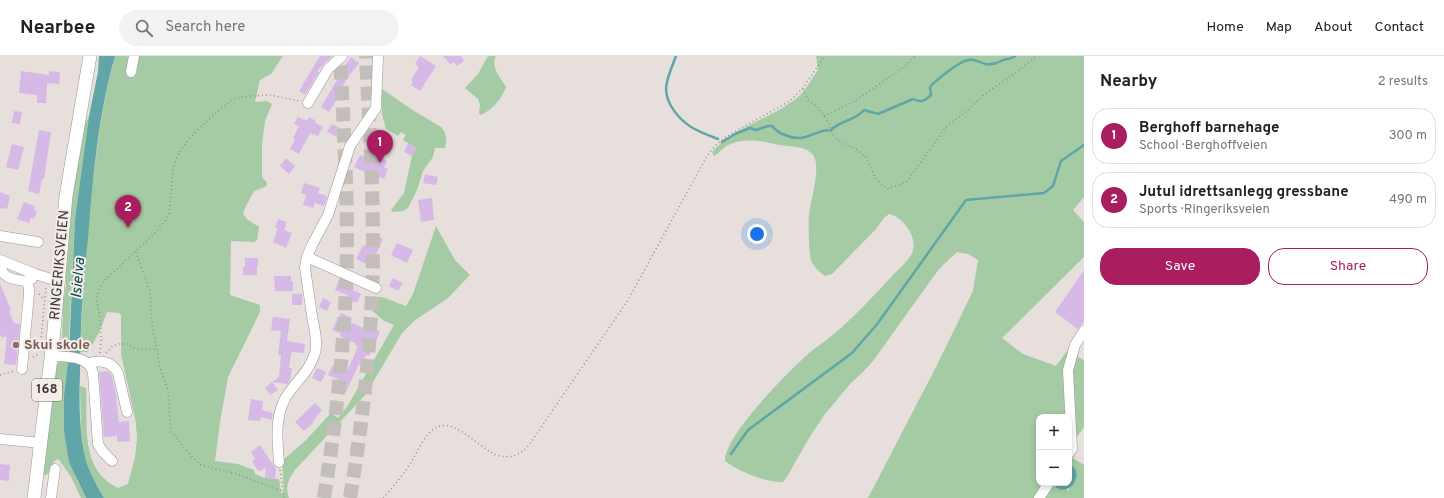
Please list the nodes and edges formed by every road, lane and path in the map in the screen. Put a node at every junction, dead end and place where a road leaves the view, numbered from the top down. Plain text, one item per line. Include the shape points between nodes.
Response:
1 (90, 56) edge
2 (134, 56) edge
3 (342, 56) edge
4 (378, 56) edge
5 (825, 56) edge
6 (915, 56) edge
7 (1037, 56) edge
8 (131, 72) dead end
9 (802, 89) junction
10 (308, 103) joint
11 (824, 116) junction
12 (0, 236) edge
13 (38, 242) dead end
14 (136, 251) junction
15 (307, 257) junction
16 (1, 260) edge
17 (35, 274) junction
18 (58, 281) junction
19 (26, 282) junction
20 (376, 288) dead end
21 (1084, 331) edge
22 (157, 349) junction
23 (51, 356) junction
24 (85, 361) junction
25 (99, 361) junction
26 (22, 369) joint
27 (0, 375) edge
28 (127, 412) dead end
29 (0, 439) edge
30 (41, 443) junction
31 (1070, 450) edge
32 (112, 461) dead end
33 (279, 462) joint
34 (55, 469) dead end
35 (1047, 486) edge
36 (282, 491) junction
37 (34, 498) edge
38 (51, 498) edge
39 (284, 498) edge
40 (384, 498) edge
41 (1039, 498) edge

1 - 18 main road, RINGERIKSVEIEN / 168 via 68,176
2 - 8 street
3 - 10 street via 328,69
4 - 15 street via 376,108 350,146 328,215
5 - 9 path
6 - 11 path via 905,66 854,101
7 - 11 path via 950,123 912,176 906,182 887,189 876,179 866,158 836,139
9 - 11 path via 808,100 817,106
9 - 40 path via 790,101 727,136 707,156 628,300 522,452 515,457 496,455 449,426 442,426 426,437 410,464
10 - 14 path via 270,95 232,100 224,106 201,126 176,159 172,170 168,215 154,234
12 - 13 street
14 - 22 path via 150,292
14 - 25 path via 99,289 96,299 100,316
15 - 20 street
15 - 33 street via 305,267 316,338 315,351 303,377 289,392 283,404 276,434
16 - 17 street
16 - 19 street via 4,275
17 - 18 street
17 - 19 street via 33,279
18 - 23 main road, RINGERIKSVEIEN / 168
19 - 26 street via 29,294
21 - 31 street via 1075,345 1068,370
22 - 25 path via 136,349 128,344 119,344 113,346
22 - 36 path via 160,368 168,390 171,431 188,453 201,465 237,474
23 - 24 street
23 - 30 main road, RINGERIKSVEIEN / 168
24 - 25 street
24 - 32 street via 93,373 98,444
25 - 28 street via 113,365 118,373
26 - 27 path
29 - 30 street
30 - 37 main road, RINGERIKSVEIEN / 168
33 - 36 path
34 - 38 street
35 - 41 street
36 - 39 path

